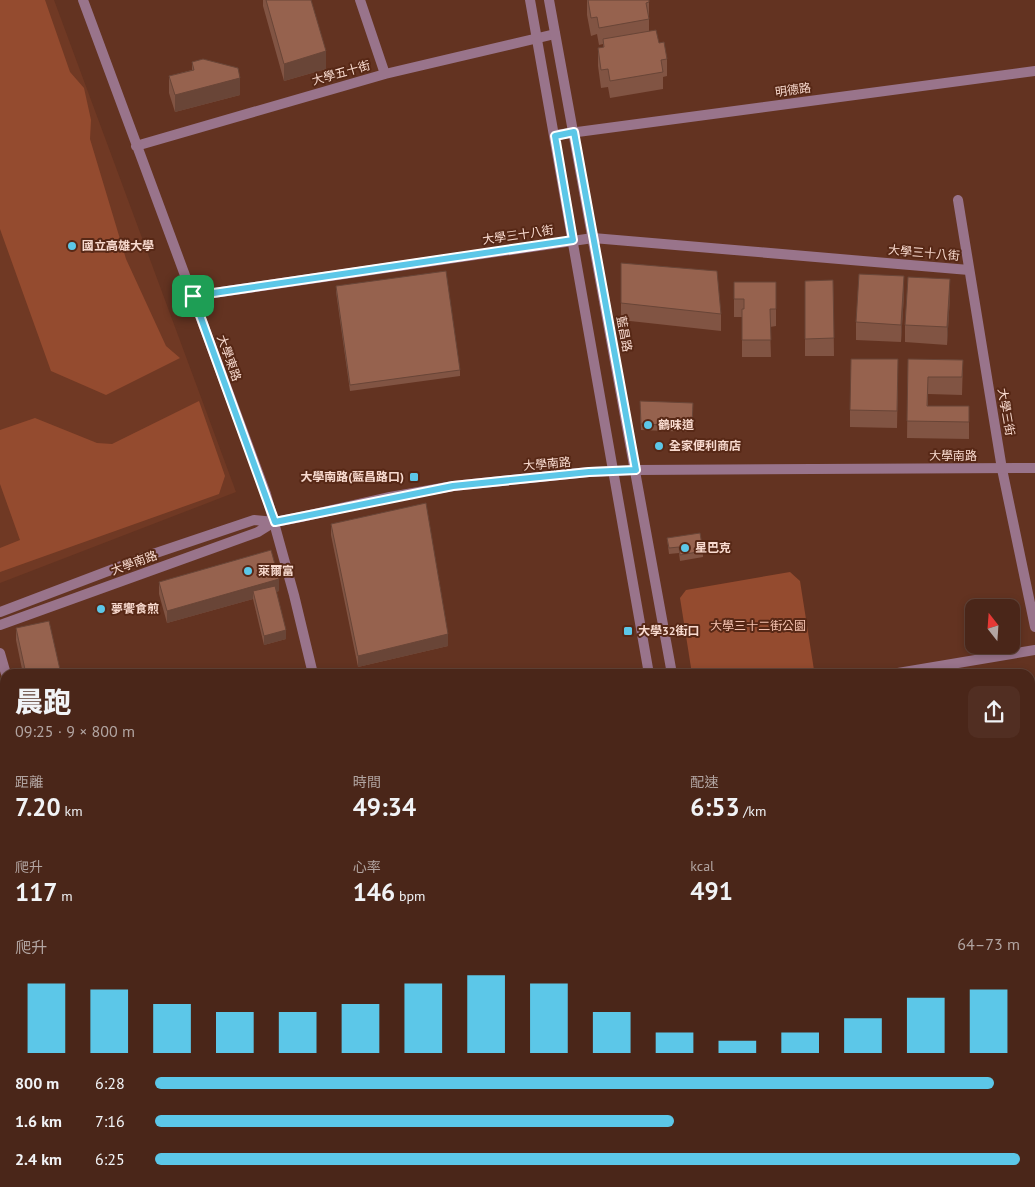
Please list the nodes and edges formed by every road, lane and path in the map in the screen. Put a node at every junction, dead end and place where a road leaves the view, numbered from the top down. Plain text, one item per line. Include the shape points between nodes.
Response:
1 (84, 0) edge
2 (360, 0) edge
3 (530, 0) edge
4 (549, 0) edge
5 (555, 34) junction
6 (536, 37) junction
7 (1035, 71) edge
8 (385, 74) junction
9 (574, 132) junction
10 (555, 136) junction
11 (136, 146) junction
12 (958, 200) dead end
13 (593, 238) junction
14 (573, 240) junction
15 (969, 270) junction
16 (193, 296) junction
17 (1035, 468) edge
18 (1002, 469) junction
19 (636, 470) junction
20 (614, 471) junction
21 (275, 522) junction
22 (0, 612) edge
23 (0, 625) edge
24 (1035, 627) edge
25 (1035, 650) edge
26 (0, 653) edge
27 (5, 669) edge
28 (312, 669) edge
29 (648, 669) edge
30 (671, 669) edge
31 (922, 669) edge

1 - 11 street, 大學東路
2 - 8 street
3 - 6 street
4 - 5 street, 藍昌路
5 - 6 street, 大學五十街
5 - 9 street, 藍昌路
6 - 8 street, 大學五十街
6 - 10 street
7 - 9 street, 明德路
8 - 11 street, 大學五十街
9 - 10 street, 明德路
9 - 13 street, 藍昌路
10 - 14 street
11 - 16 street, 大學東路
12 - 15 street, 大學三街
13 - 14 street, 大學三十八街
13 - 15 street, 大學三十八街
13 - 19 street, 藍昌路
14 - 16 street, 大學三十八街 via 381,273
14 - 20 street
15 - 18 street, 大學三街
16 - 21 street, 大學東路
17 - 18 street, 大學南路
18 - 19 street, 大學南路
18 - 24 street, 大學三街
19 - 20 street, 大學南路
19 - 30 street, 藍昌路
20 - 21 street, 大學南路 via 453,486
20 - 29 street
21 - 22 street, 大學南路 via 254,520
21 - 23 street, 大學南路 via 254,533
21 - 28 street, 大學東路
25 - 31 street
26 - 27 street

